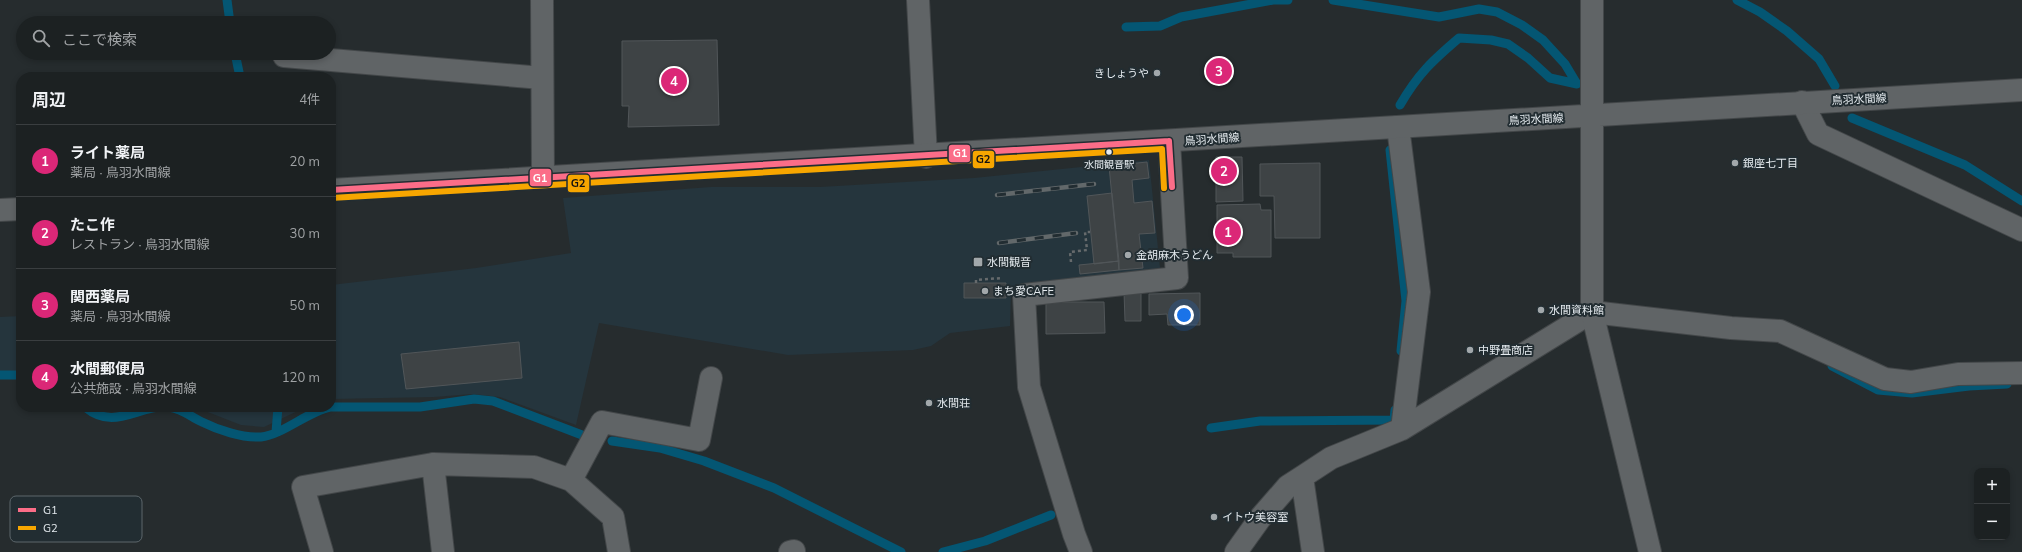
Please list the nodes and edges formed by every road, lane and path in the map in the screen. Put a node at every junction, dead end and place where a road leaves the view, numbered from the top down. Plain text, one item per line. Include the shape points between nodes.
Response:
1 (542, 0) edge
2 (918, 0) edge
3 (1592, 0) edge
4 (331, 60) edge
5 (542, 78) junction
6 (2022, 90) edge
7 (1802, 102) junction
8 (1591, 116) junction
9 (1398, 127) junction
10 (1169, 142) junction
11 (926, 157) junction
12 (543, 178) junction
13 (336, 190) edge
14 (16, 209) edge
15 (0, 210) edge
16 (2022, 230) edge
17 (1007, 278) dead end
18 (976, 283) dead end
19 (1592, 312) junction
20 (2022, 373) edge
21 (711, 378) dead end
22 (1402, 429) junction
23 (433, 464) junction
24 (1302, 477) junction
25 (571, 480) junction
26 (322, 552) edge
27 (444, 552) edge
28 (619, 552) edge
29 (1081, 552) edge
30 (1236, 552) edge
31 (1313, 552) edge
32 (1650, 552) edge

1 - 5 street
2 - 11 street
3 - 8 street
4 - 5 street
5 - 12 street
6 - 7 street, 鳥羽水間線
7 - 8 street, 鳥羽水間線
7 - 16 street via 1818,134
8 - 9 street, 鳥羽水間線
8 - 19 street
9 - 10 street, 鳥羽水間線
9 - 22 street via 1418,292
10 - 11 street, 鳥羽水間線
10 - 29 street via 1176,278 1024,295 1029,387
11 - 12 street, 鳥羽水間線
12 - 13 street, 鳥羽水間線
14 - 15 street
17 - 18 path via 976,280
19 - 20 street via 1780,331 1885,379 1911,382 1958,374
19 - 22 street
19 - 32 street
21 - 25 street via 699,440 602,422
22 - 24 street via 1330,458
23 - 25 street via 534,467
23 - 26 street via 303,487
23 - 27 street
24 - 30 street via 1288,486
24 - 31 street
25 - 28 street via 613,517

